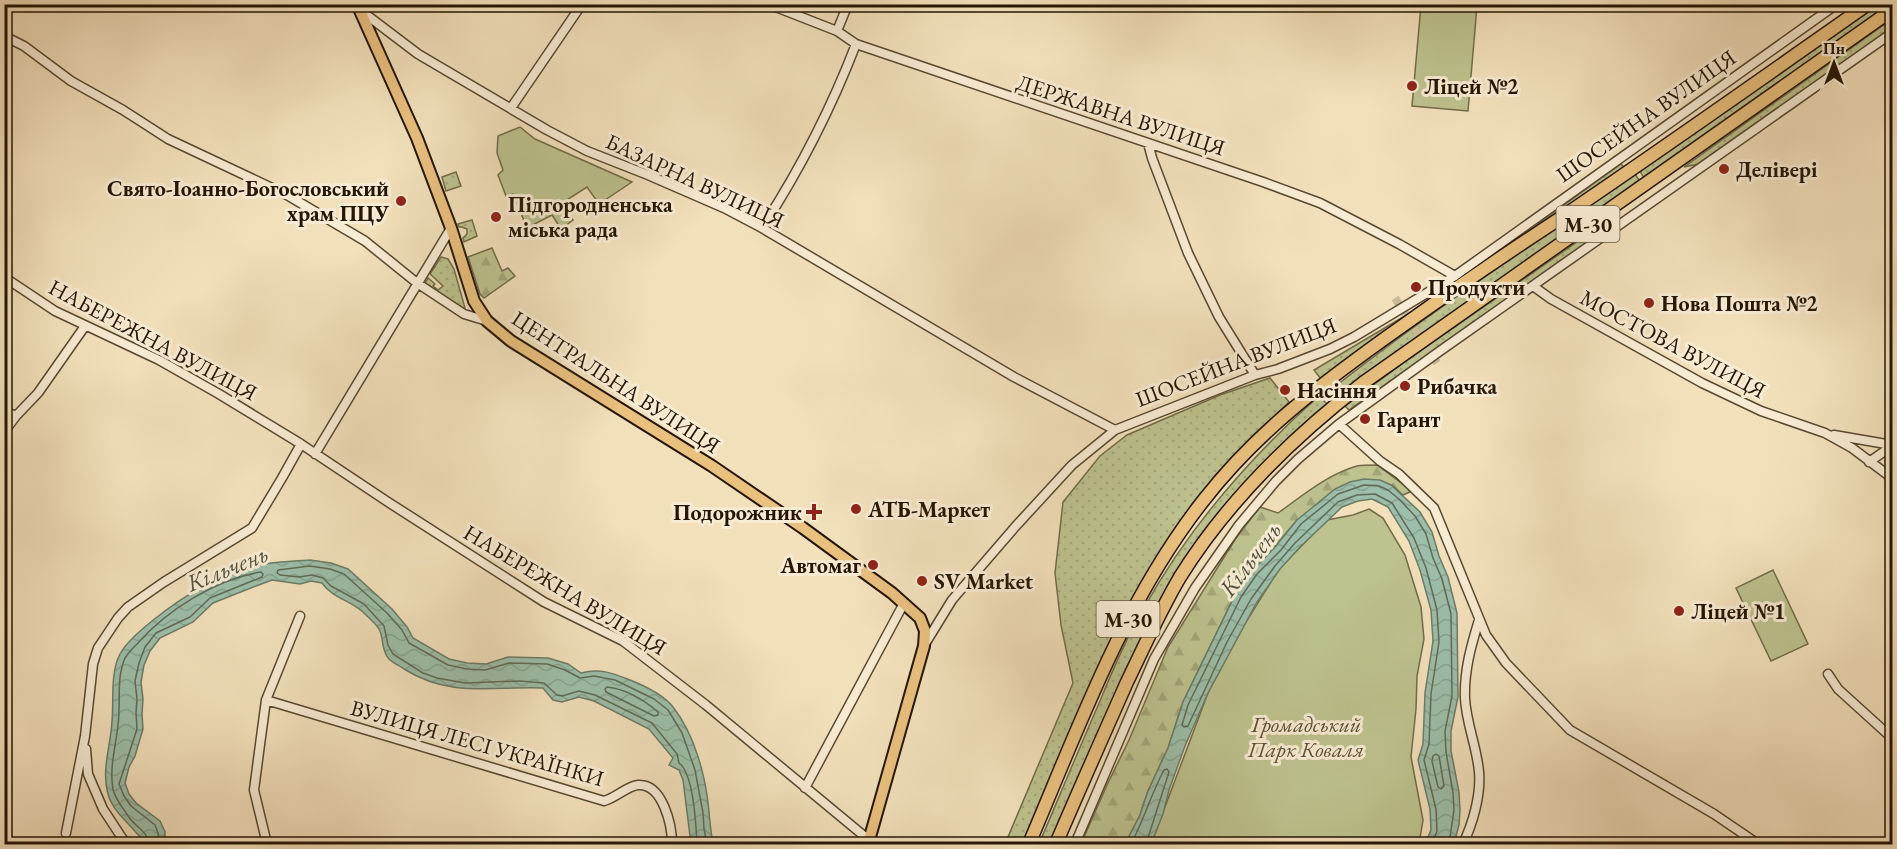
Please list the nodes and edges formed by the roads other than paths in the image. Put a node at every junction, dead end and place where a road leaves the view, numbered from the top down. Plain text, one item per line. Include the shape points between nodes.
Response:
1 (582, 4) edge
2 (768, 4) edge
3 (848, 4) edge
4 (1837, 4) edge
5 (1868, 4) edge
6 (358, 7) edge
7 (1893, 10) edge
8 (837, 31) junction
9 (1893, 33) edge
10 (4, 36) edge
11 (856, 45) junction
12 (511, 108) junction
13 (1148, 143) junction
14 (451, 228) junction
15 (762, 228) junction
16 (1455, 276) junction
17 (4, 277) edge
18 (417, 283) junction
19 (1533, 286) junction
20 (487, 321) junction
21 (85, 326) junction
22 (1256, 375) junction
23 (4, 411) edge
24 (16, 416) junction
25 (1339, 424) junction
26 (1115, 430) junction
27 (4, 432) edge
28 (1825, 433) junction
29 (301, 444) junction
30 (1893, 446) edge
31 (315, 454) junction
32 (1869, 462) junction
33 (1893, 478) edge
34 (904, 603) junction
35 (300, 616) dead end
36 (1479, 620) junction
37 (924, 646) junction
38 (1828, 674) dead end
39 (266, 700) junction
40 (85, 736) junction
41 (1893, 738) edge
42 (805, 788) junction
43 (66, 833) dead end
44 (868, 842) edge
45 (126, 844) edge
46 (267, 844) edge
47 (672, 844) edge
48 (1029, 844) edge
49 (1056, 844) edge
50 (1075, 844) edge
51 (1463, 844) edge
52 (1758, 844) edge

1 - 12 street
2 - 8 street, ДЕРЖАВНА ВУЛИЦЯ
3 - 8 street
4 - 16 street, ШОСЕЙНА ВУЛИЦЯ
5 - 48 highway, М-30 via 1423,311 1318,387 1258,440 1202,502 1141,594
6 - 12 street, БАЗАРНА ВУЛИЦЯ via 418,54
6 - 14 main road, ЦЕНТРАЛЬНА ВУЛИЦЯ via 417,138
7 - 49 highway, М-30 via 1363,382 1276,457 1223,517 1170,595
8 - 11 street, ДЕРЖАВНА ВУЛИЦЯ
9 - 19 street
10 - 18 street via 168,139 287,195 365,241
11 - 13 street, ДЕРЖАВНА ВУЛИЦЯ
11 - 15 street via 788,189
12 - 15 street, БАЗАРНА ВУЛИЦЯ via 587,151
13 - 16 street, ДЕРЖАВНА ВУЛИЦЯ via 1320,203
13 - 22 street via 1188,253 1219,317
14 - 18 street
14 - 20 main road, ЦЕНТРАЛЬНА ВУЛИЦЯ via 474,301
15 - 26 street, БАЗАРНА ВУЛИЦЯ via 1014,377
16 - 22 street, ШОСЕЙНА ВУЛИЦЯ via 1330,349
17 - 21 street, НАБЕРЕЖНА ВУЛИЦЯ
18 - 20 street via 465,314
18 - 31 street
19 - 25 street
19 - 28 street, МОСТОВА ВУЛИЦЯ via 1702,383 1761,411
20 - 34 main road, ЦЕНТРАЛЬНА ВУЛИЦЯ via 511,341 712,466
21 - 24 street via 38,393
21 - 29 street, НАБЕРЕЖНА ВУЛИЦЯ via 159,360
22 - 26 street, ШОСЕЙНА ВУЛИЦЯ
23 - 24 street
24 - 27 street
25 - 36 street via 1434,508
25 - 50 street via 1276,481 1195,588 1154,659
26 - 37 street, ШОСЕЙНА ВУЛИЦЯ via 1072,465 1015,527 952,600
28 - 30 street
28 - 32 street, МОСТОВА ВУЛИЦЯ
29 - 31 street, НАБЕРЕЖНА ВУЛИЦЯ
29 - 40 street via 252,528 164,582 118,618 98,648 93,664
30 - 32 street
31 - 42 street, НАБЕРЕЖНА ВУЛИЦЯ via 544,602 623,640
32 - 33 street, МОСТОВА ВУЛИЦЯ
34 - 37 main road, ЦЕНТРАЛЬНА ВУЛИЦЯ via 920,618 925,631
34 - 42 street
35 - 39 street
36 - 51 street via 1465,682 1479,773 1478,792
36 - 52 street via 1506,663 1570,730
37 - 44 main road, ШОСЕЙНА ВУЛИЦЯ
38 - 41 street via 1838,689
39 - 46 street via 254,790
39 - 47 street, ВУЛИЦЯ ЛЕСІ УКРАЇНКИ via 604,801 644,785 658,795 667,812
40 - 43 street
40 - 45 street via 88,774 103,809
42 - 44 street, НАБЕРЕЖНА ВУЛИЦЯ

